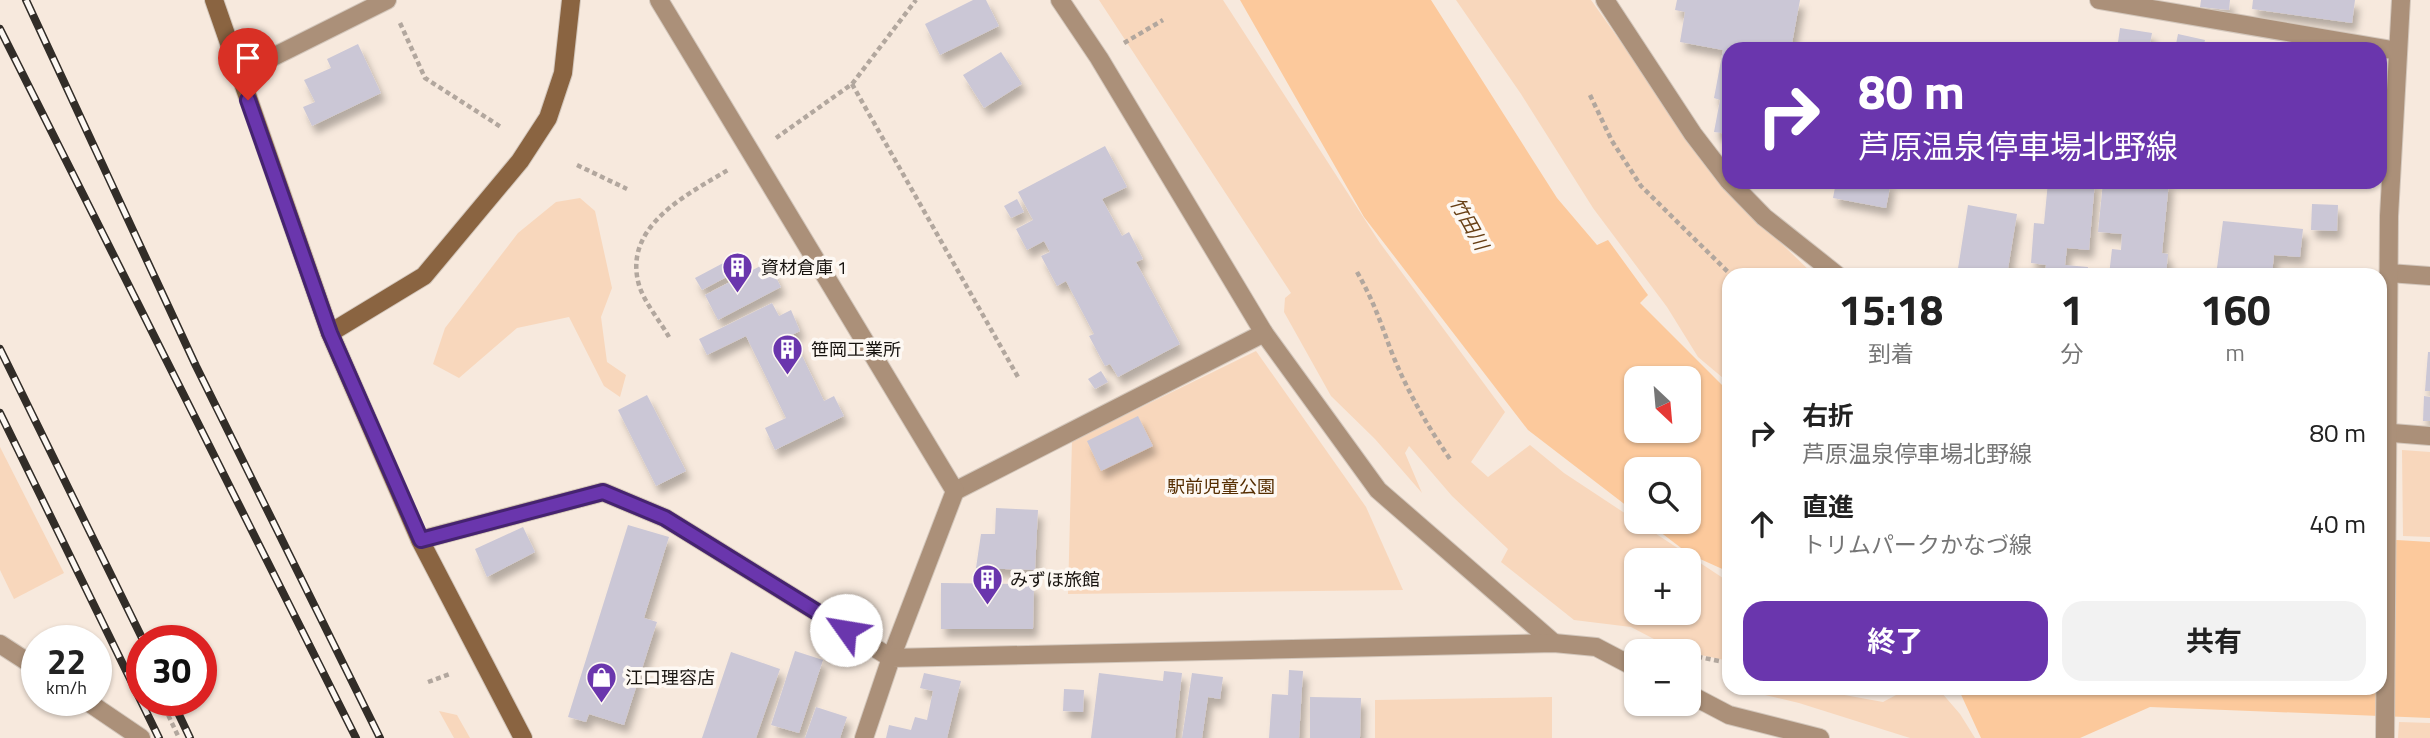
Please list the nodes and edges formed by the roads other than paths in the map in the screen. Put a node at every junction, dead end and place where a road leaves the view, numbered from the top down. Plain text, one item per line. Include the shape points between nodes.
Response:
1 (214, 0) edge
2 (571, 0) edge
3 (659, 0) edge
4 (1060, 0) edge
5 (1605, 0) edge
6 (2099, 0) edge
7 (2401, 0) edge
8 (391, 6) edge
9 (2345, 42) edge
10 (2387, 49) edge
11 (2398, 51) junction
12 (239, 74) junction
13 (1722, 171) edge
14 (1738, 189) edge
15 (1828, 268) edge
16 (2389, 273) junction
17 (2430, 276) edge
18 (2387, 326) edge
19 (330, 333) junction
20 (1264, 333) junction
21 (2387, 432) edge
22 (2430, 436) edge
23 (955, 491) junction
24 (421, 540) junction
25 (1554, 643) junction
26 (0, 644) edge
27 (21, 658) edge
28 (891, 658) junction
29 (1624, 662) edge
30 (2385, 695) edge
31 (1701, 700) edge
32 (109, 716) edge
33 (141, 738) edge
34 (523, 738) edge
35 (864, 738) edge
36 (1820, 738) edge
37 (2385, 738) edge

1 - 12 main road
2 - 19 main road via 563,73 548,118 520,161 424,275
3 - 23 street
4 - 20 street
5 - 13 street
6 - 9 street
7 - 11 street
8 - 12 street
10 - 11 street
11 - 16 street
12 - 19 main road
14 - 15 street via 1764,217
16 - 17 street
16 - 18 street
19 - 24 main road
20 - 23 street
20 - 25 street via 1378,490
21 - 22 street
23 - 28 street
24 - 28 street via 603,492 665,518
24 - 34 main road
25 - 28 street
25 - 29 street via 1596,647
26 - 27 street
28 - 35 street
30 - 37 street
31 - 36 street via 1730,715
32 - 33 street

